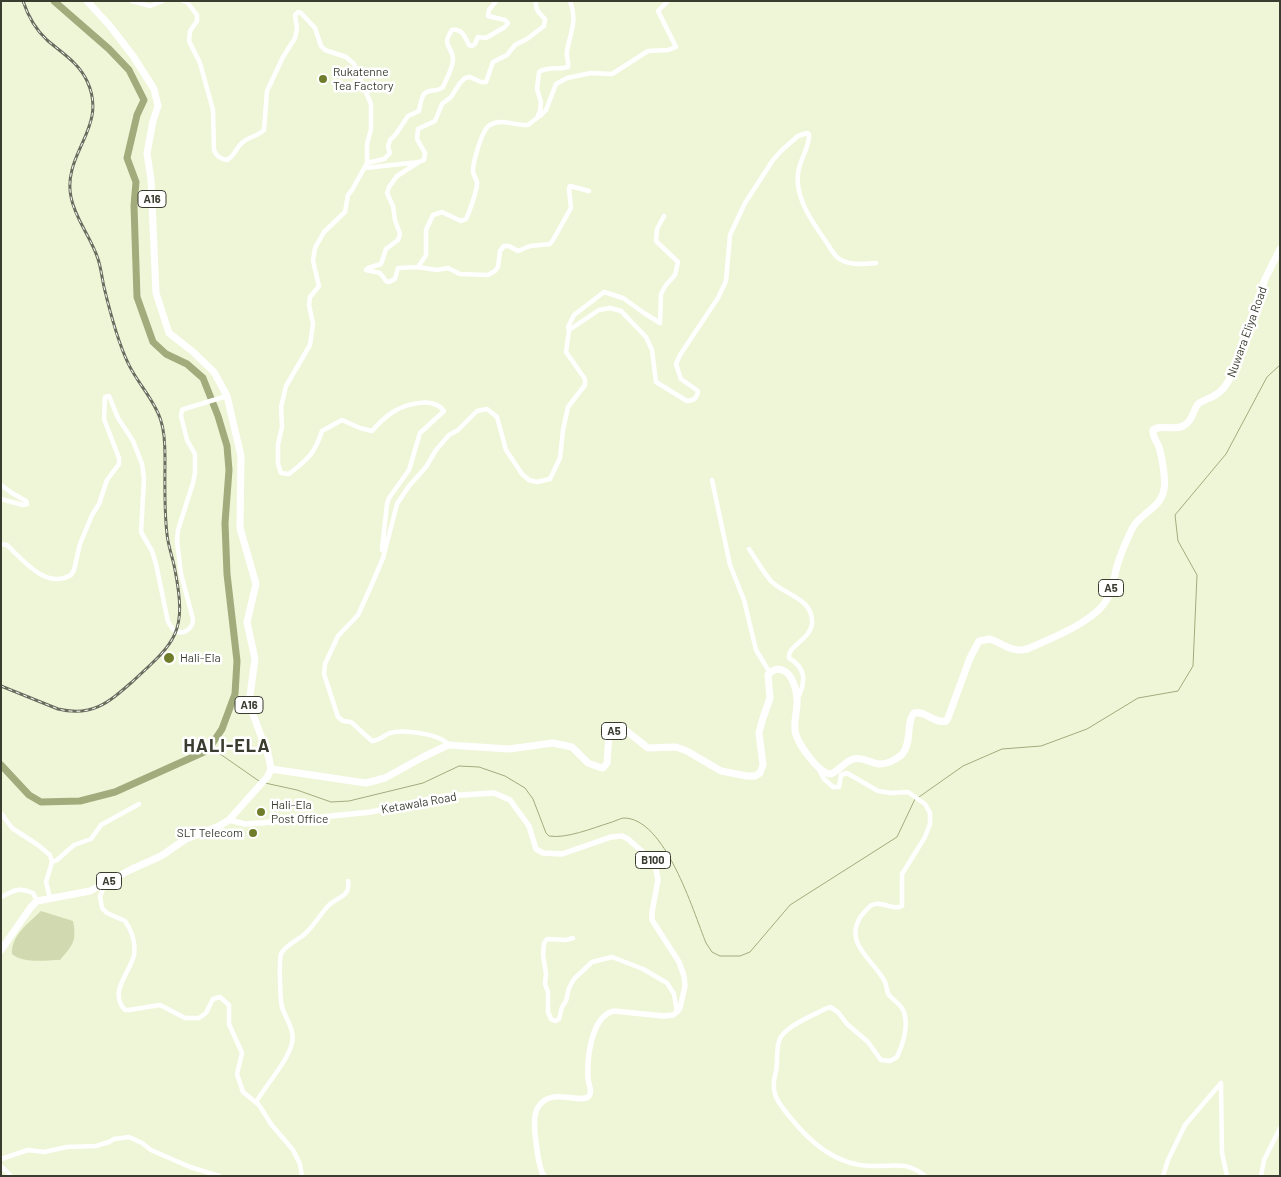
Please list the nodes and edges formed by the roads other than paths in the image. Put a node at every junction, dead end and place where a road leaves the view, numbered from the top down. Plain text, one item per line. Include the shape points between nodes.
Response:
1 (88, 1) edge
2 (132, 1) edge
3 (163, 1) edge
4 (183, 1) edge
5 (496, 1) edge
6 (536, 1) edge
7 (570, 1) edge
8 (668, 1) edge
9 (537, 118) junction
10 (419, 162) junction
11 (366, 166) junction
12 (589, 192) dead end
13 (664, 216) dead end
14 (1280, 249) edge
15 (876, 263) dead end
16 (418, 267) junction
17 (569, 330) junction
18 (227, 396) junction
19 (712, 480) dead end
20 (1, 485) edge
21 (1, 499) edge
22 (1, 544) edge
23 (750, 549) dead end
24 (383, 558) junction
25 (770, 673) junction
26 (797, 699) junction
27 (449, 745) junction
28 (271, 769) junction
29 (819, 769) junction
30 (139, 804) dead end
31 (1, 813) edge
32 (229, 820) junction
33 (52, 862) junction
34 (348, 881) dead end
35 (106, 883) junction
36 (1, 897) edge
37 (50, 898) junction
38 (37, 901) junction
39 (573, 938) dead end
40 (1, 950) edge
41 (677, 1012) junction
42 (256, 1102) junction
43 (1280, 1128) edge
44 (1, 1159) edge
45 (1, 1166) edge
46 (11, 1176) edge
47 (219, 1176) edge
48 (302, 1176) edge
49 (544, 1176) edge
50 (925, 1176) edge
51 (1163, 1176) edge
52 (1227, 1176) edge
53 (1261, 1176) edge

1 - 18 highway, A16 via 133,56 154,89 158,106 147,153 156,293 169,333 214,372
2 - 3 street via 150,6
4 - 11 street via 197,15 188,41 200,63 213,110 214,150 219,157 228,160 234,157 238,146 264,130 267,90 295,38 295,15 298,12 315,28 321,46 346,56 359,73 371,104
5 - 11 street via 488,16 505,20 508,23 506,27 486,38 478,37 472,46 462,32 452,30 446,45 454,62 443,88 424,94 419,111 408,116 390,140 390,152 384,159
6 - 10 street via 538,11 545,19 544,26 493,62 486,82 470,77 460,83 442,104 435,120 418,129 417,138 425,153 424,160
7 - 9 street via 574,19 566,54 568,67 545,68 539,72 537,89 541,102
8 - 9 street via 658,11 676,48 648,50 612,74 591,73 567,78 556,84 546,110
9 - 16 street via 528,125 504,122 490,124 486,128 474,163 476,184 468,216 461,221 442,212 433,215 426,230 426,255
10 - 11 street
10 - 16 street via 397,176 389,187 394,220 400,234 398,240 386,249 381,264 366,270 380,273 389,282 395,279 398,268
11 - 24 street via 348,195 345,212 324,232 315,248 313,261 319,286 310,297 313,324 310,345 286,386 281,407 278,464 281,473 289,474 317,447 322,431 342,420 372,431 392,412 411,404 431,403 442,407 444,411 420,433 409,470 389,498
12 - 16 street via 570,186 571,208 550,244 518,251 504,246 498,267 488,275
13 - 17 street via 657,229 656,241 678,262 675,275 661,294 660,322 623,298 604,292 574,315
14 - 29 highway, Nuwara Eliya Road / A5 via 1225,388 1198,405 1187,423 1177,428 1153,430 1160,452 1164,493 1132,528 1108,598 1098,611 1027,649 1011,650 990,639 981,640 970,658 946,721 938,722 922,713 914,713 910,717 910,735 905,752 896,759 880,765 856,758 831,774
15 - 17 street via 857,264 838,258 809,217 797,182 802,156 809,141 807,133 794,139 773,160 745,203 730,235 726,281 676,364 681,379 698,390 694,400 688,401 656,382 652,350 646,337 621,310 599,310
17 - 24 street via 566,352 585,379 585,385 568,407 560,458 550,479 537,482 522,474 506,450 497,417 487,409 477,411 436,450 397,504
18 - 22 street via 182,410 180,416 195,454 193,483 177,541 180,574 193,619 189,630 176,631 168,622 156,564 141,532 142,464 109,396 105,397 104,419 119,464 107,480 92,515 72,575 60,579 43,576 7,545
18 - 28 highway, A16 via 241,456 240,528 256,584 247,622 255,660 249,703
19 - 25 street via 730,565 744,600 756,650
20 - 21 street via 26,504
23 - 26 street via 771,582 805,603 811,615 808,634 788,654 798,663 802,673 803,686
24 - 27 street via 358,615 338,636 325,664 324,674 338,717 351,722 372,741 391,733 409,732 432,736
25 - 26 highway via 778,669 788,674
25 - 27 highway, A5 via 770,698 759,733 763,765 755,776 720,771 676,747 648,748 624,729 617,729 609,736 607,763 602,768 588,763 575,749 560,743 509,749
26 - 29 highway via 796,736
27 - 28 highway, A5 via 385,778 366,783
28 - 32 highway, A5
29 - 50 street via 833,787 839,787 841,775 847,773 878,791 908,792 925,804 930,813 930,824 902,874 902,906 871,905 860,919 855,933 868,960 884,980 888,994 904,1012 905,1035 897,1057 890,1061 881,1060 868,1042 830,1007 782,1035 772,1083 775,1095 803,1133 819,1148 861,1165 906,1165
30 - 33 street via 101,825 91,839 74,845
31 - 33 street via 12,828 50,854
32 - 35 highway, A5 via 186,838 161,856
32 - 41 main road, Ketawala Road / B100 via 245,824 326,817 371,812 446,796 494,793 510,800 529,826 536,849 543,854 571,852 622,836 655,863 658,880 652,920 679,962 684,976 682,1002
33 - 37 street via 46,882
34 - 42 street via 346,895 330,904 302,936 282,952 279,963 282,1007 292,1030 292,1041 287,1056
35 - 37 highway, A5 via 90,891
35 - 42 street via 100,896 102,908 125,921 134,938 134,955 118,995 121,1006 129,1010 160,1005 185,1018 200,1018 213,999 220,997 225,1000 230,1005 230,1028 242,1053 237,1069 238,1080 243,1092
36 - 38 street via 22,889 33,893
37 - 38 highway, A5
38 - 40 highway
39 - 41 street via 548,939 544,943 545,984 551,1019 559,1019 574,979 592,962 612,957 667,983 674,994
41 - 49 main road via 663,1016 614,1011 602,1016 592,1036 588,1076 590,1096 579,1100 551,1098 538,1106 535,1114 539,1163
42 - 48 street via 293,1150
43 - 53 street via 1264,1160
44 - 47 street via 28,1150 44,1152 96,1146 128,1137 182,1164
45 - 46 street
51 - 52 street via 1185,1125 1221,1083 1222,1154

